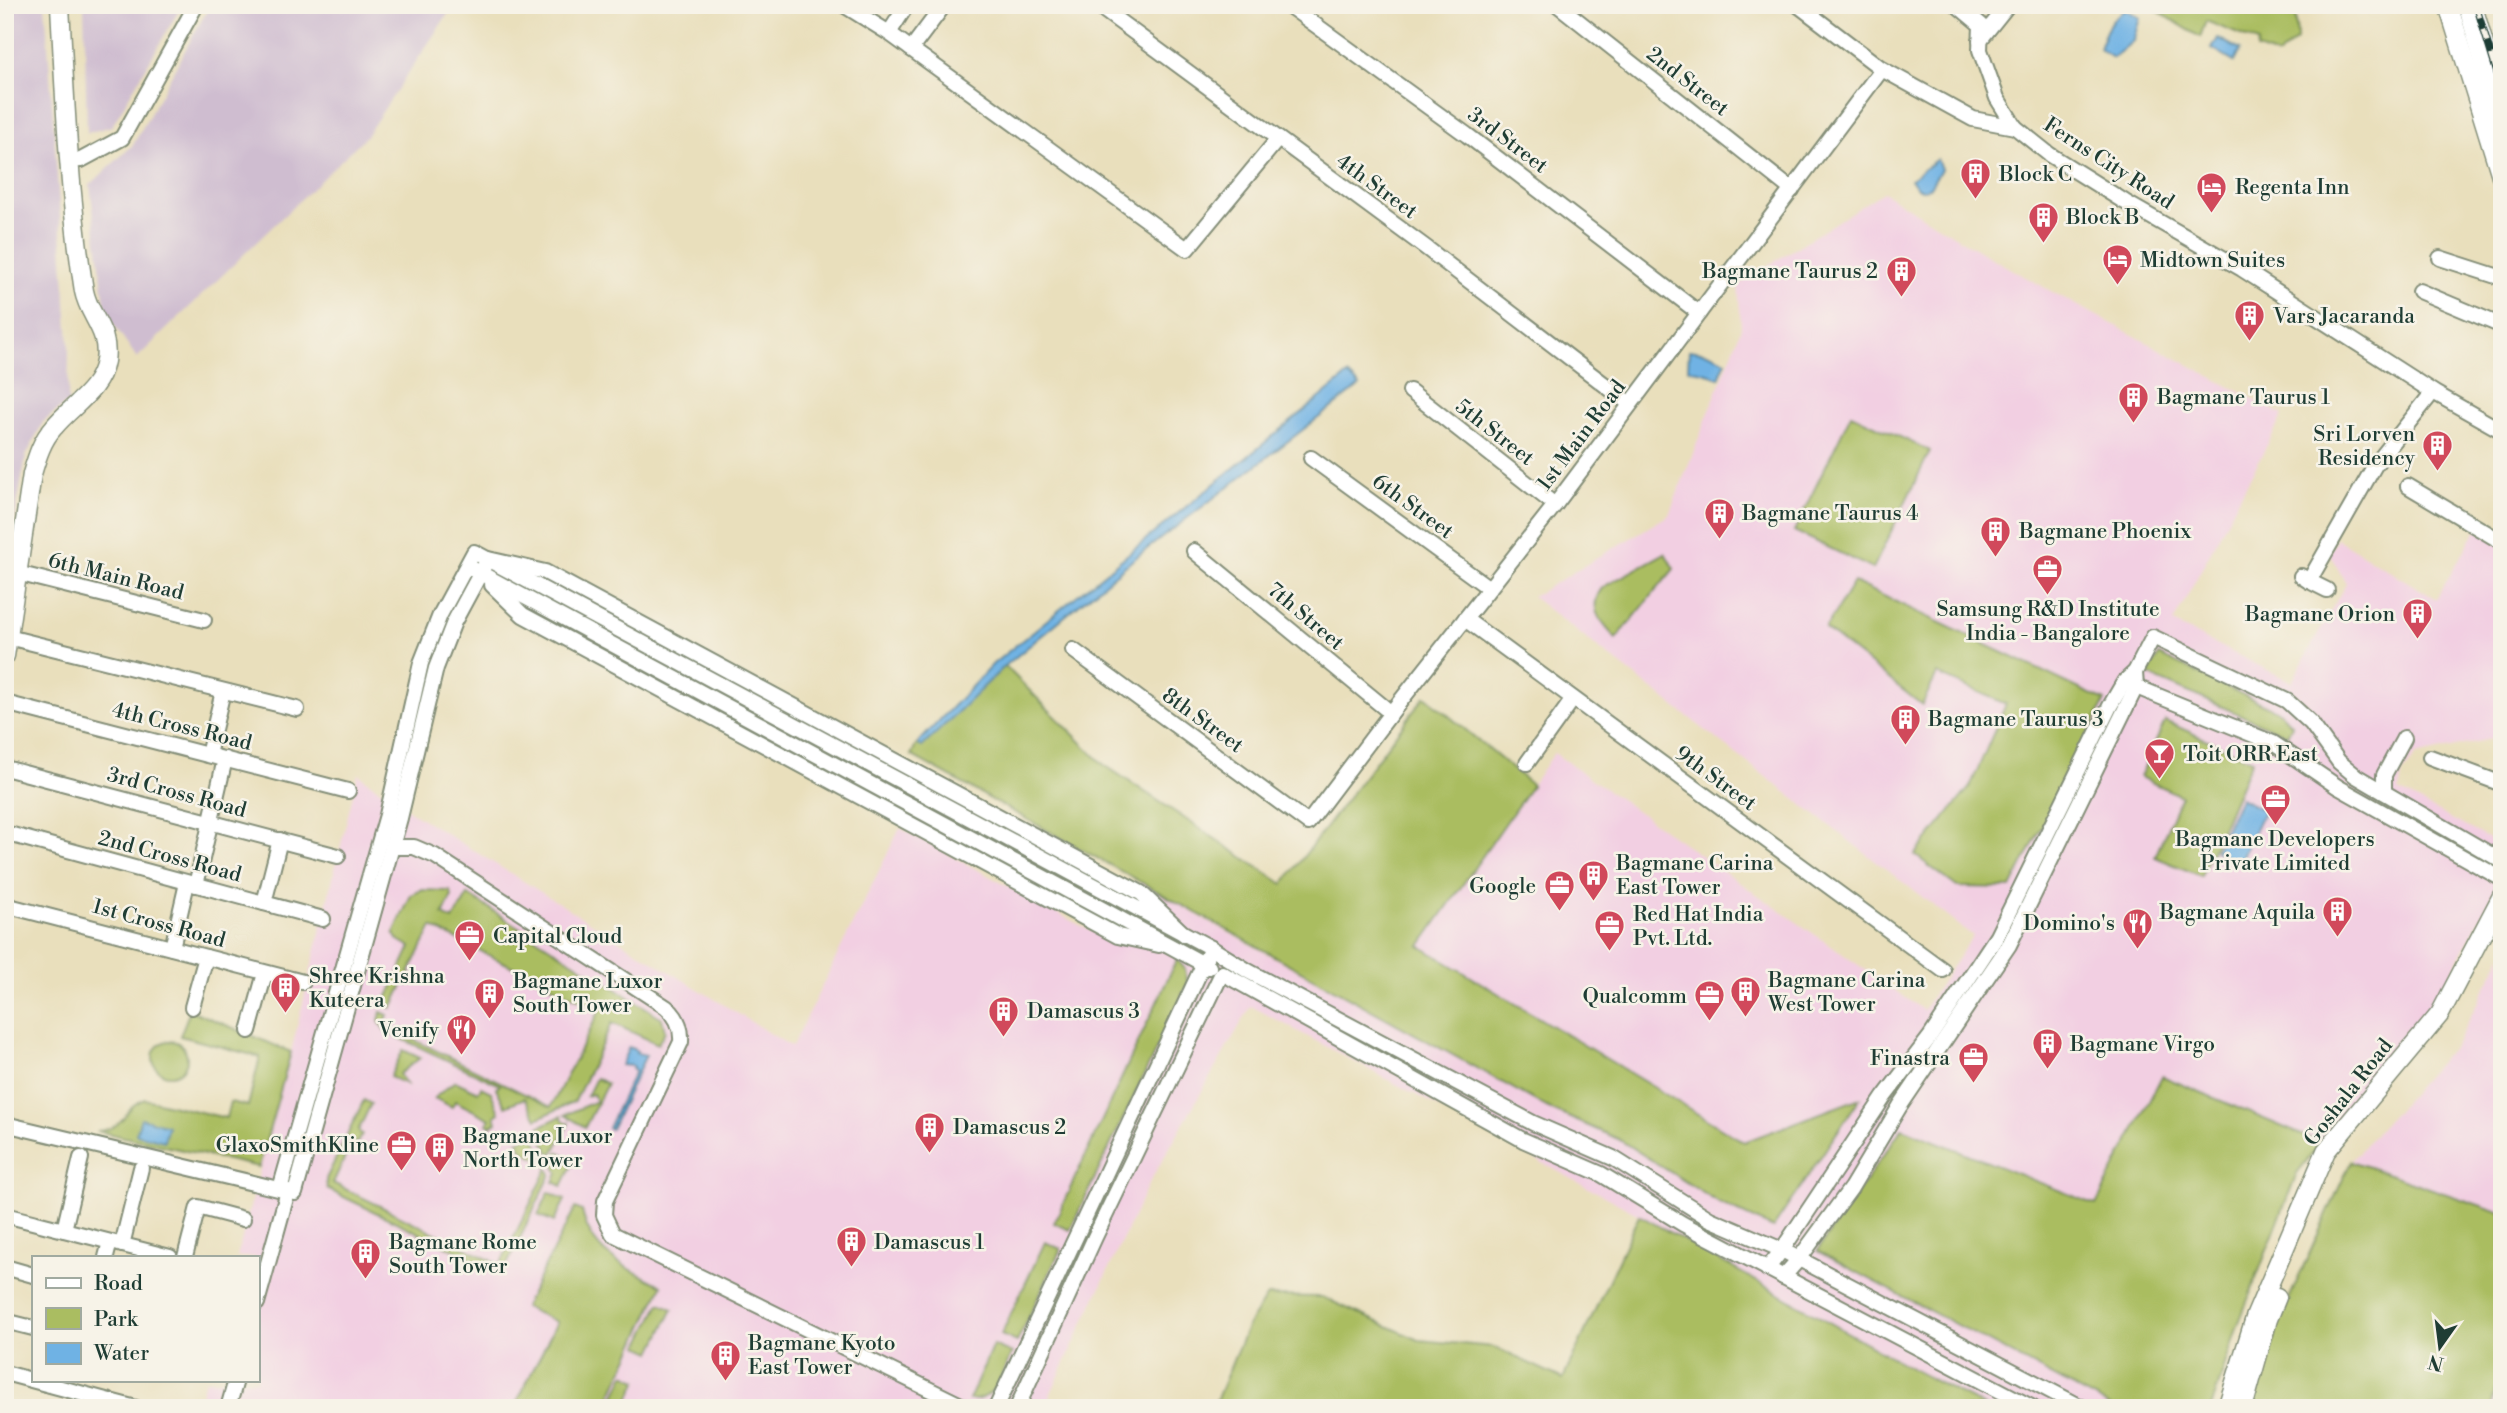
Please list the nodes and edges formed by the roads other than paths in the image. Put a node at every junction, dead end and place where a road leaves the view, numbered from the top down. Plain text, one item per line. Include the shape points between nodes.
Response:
1 (60, 5) edge
2 (196, 5) edge
3 (844, 5) edge
4 (907, 5) edge
5 (944, 5) edge
6 (1097, 5) edge
7 (1288, 5) edge
8 (1558, 5) edge
9 (1798, 5) edge
10 (1957, 5) edge
11 (2008, 5) edge
12 (2448, 5) edge
13 (2470, 5) edge
14 (889, 33) junction
15 (1980, 40) junction
16 (911, 49) junction
17 (1882, 69) junction
18 (2502, 116) edge
19 (2015, 127) junction
20 (1278, 139) junction
21 (68, 161) junction
22 (2502, 179) edge
23 (1792, 190) junction
24 (2440, 258) dead end
25 (2502, 278) edge
26 (2419, 291) dead end
27 (1699, 313) junction
28 (2502, 326) edge
29 (1410, 391) dead end
30 (2433, 392) junction
31 (1630, 404) junction
32 (2502, 431) edge
33 (1311, 458) dead end
34 (2408, 486) dead end
35 (1555, 505) junction
36 (2502, 542) edge
37 (1194, 551) dead end
38 (488, 559) junction
39 (466, 565) junction
40 (17, 573) junction
41 (480, 573) junction
42 (1489, 588) junction
43 (2327, 590) dead end
44 (1465, 619) junction
45 (204, 620) dead end
46 (8, 637) junction
47 (1073, 650) dead end
48 (5, 656) edge
49 (2132, 680) junction
50 (223, 691) junction
51 (1573, 699) junction
52 (5, 703) edge
53 (297, 709) dead end
54 (1391, 713) junction
55 (2404, 738) dead end
56 (208, 755) junction
57 (2430, 757) dead end
58 (225, 759) junction
59 (1527, 763) dead end
60 (5, 768) edge
61 (2502, 784) edge
62 (348, 791) dead end
63 (2384, 792) junction
64 (211, 822) junction
65 (1308, 823) joint
66 (5, 832) edge
67 (280, 840) junction
68 (392, 847) junction
69 (338, 856) dead end
70 (2502, 861) edge
71 (2502, 879) edge
72 (192, 884) junction
73 (2502, 896) edge
74 (264, 903) junction
75 (5, 905) edge
76 (323, 919) dead end
77 (2502, 922) edge
78 (1185, 935) junction
79 (172, 948) junction
80 (1211, 948) junction
81 (1177, 949) junction
82 (206, 957) junction
83 (1203, 963) junction
84 (1226, 967) junction
85 (1943, 970) dead end
86 (265, 972) junction
87 (303, 982) dead end
88 (192, 1007) dead end
89 (249, 1031) dead end
90 (5, 1124) edge
91 (2348, 1134) junction
92 (2331, 1154) junction
93 (81, 1158) dead end
94 (141, 1168) dead end
95 (288, 1191) junction
96 (5, 1216) edge
97 (243, 1219) dead end
98 (64, 1230) junction
99 (116, 1244) junction
100 (1782, 1250) junction
101 (107, 1256) edge
102 (166, 1256) edge
103 (185, 1256) edge
104 (1799, 1259) junction
105 (5, 1267) edge
106 (1767, 1269) junction
107 (32, 1275) edge
108 (1783, 1277) junction
109 (259, 1296) edge
110 (5, 1321) edge
111 (32, 1328) edge
112 (5, 1373) edge
113 (32, 1380) edge
114 (38, 1382) edge
115 (235, 1382) edge
116 (79, 1393) junction
117 (76, 1408) edge
118 (136, 1408) edge
119 (228, 1408) edge
120 (967, 1408) edge
121 (996, 1408) edge
122 (1017, 1408) edge
123 (2033, 1408) edge
124 (2083, 1408) edge
125 (2227, 1408) edge
126 (2243, 1408) edge

1 - 21 street
2 - 21 street via 122,138 80,160
3 - 14 street
4 - 14 street
5 - 16 street
6 - 20 street, 4th Street
7 - 27 street, 3rd Street
8 - 23 street, 2nd Street
9 - 17 street, Ferns City Road
10 - 15 street via 1981,25
11 - 15 street
12 - 22 street
13 - 18 highway
14 - 16 street
15 - 19 street via 1997,98
16 - 20 street via 1187,249
17 - 19 street, Ferns City Road via 1973,119
17 - 23 street, 1st Main Road
19 - 30 street, Ferns City Road via 2060,162 2242,269
20 - 31 street, 4th Street
21 - 40 street via 85,295 103,330 106,350 97,384 53,427 38,452
23 - 27 street, 1st Main Road
24 - 25 street
26 - 28 street
27 - 31 street, 1st Main Road
29 - 35 street, 5th Street
30 - 32 street, Ferns City Road
30 - 43 street via 2375,465 2305,578
31 - 35 street, 1st Main Road
33 - 42 street, 6th Street
34 - 36 street
35 - 42 street, 1st Main Road
37 - 54 street, 7th Street
38 - 39 street via 474,552
38 - 41 street
38 - 78 street
38 - 78 street via 545,572 1141,893
39 - 41 street
39 - 95 street via 421,663 387,815
40 - 45 street, 6th Main Road
40 - 46 street
41 - 68 street via 436,668
41 - 81 street
41 - 81 street via 523,615 1118,936
42 - 44 street, 1st Main Road
44 - 51 street, 9th Street
44 - 54 street, 1st Main Road
46 - 48 street
46 - 50 street
47 - 65 street, 8th Street
49 - 63 street via 2152,637 2287,701 2311,723 2339,762
49 - 71 street via 2273,743 2338,787
49 - 100 street via 1997,936
49 - 104 street via 2009,945 1900,1106 1851,1188
50 - 53 street
50 - 56 street
51 - 59 street
51 - 85 street, 9th Street
52 - 56 street, 4th Cross Road
54 - 65 street, 1st Main Road
55 - 63 street via 2384,775
56 - 58 street, 4th Cross Road
57 - 61 street
58 - 62 street, 4th Cross Road
58 - 64 street
60 - 64 street, 3rd Cross Road
63 - 70 street
64 - 67 street, 3rd Cross Road
64 - 72 street
66 - 72 street, 2nd Cross Road
67 - 69 street, 3rd Cross Road
67 - 74 street
68 - 95 street
68 - 120 street via 414,847 435,856 676,1017 681,1042 606,1201 604,1215 613,1234
72 - 74 street, 2nd Cross Road
72 - 79 street
73 - 91 street, Goshala Road via 2440,1014
74 - 76 street, 2nd Cross Road
75 - 79 street, 1st Cross Road
77 - 91 street, Goshala Road via 2450,1021
78 - 80 street
79 - 82 street, 1st Cross Road
80 - 83 street
80 - 84 street
81 - 83 street
82 - 86 street, 1st Cross Road
82 - 88 street
83 - 84 street
83 - 121 street
84 - 100 street via 1533,1123 1613,1158 1710,1219
84 - 106 street via 1523,1140 1601,1174
84 - 122 street
86 - 87 street, 1st Cross Road
86 - 89 street
90 - 95 street
91 - 92 street, Goshala Road
92 - 125 street, Goshala Road via 2256,1315
92 - 126 street, Goshala Road via 2268,1319
93 - 98 street
94 - 99 street
95 - 109 street
96 - 98 street
97 - 103 street via 198,1207
98 - 99 street
99 - 101 street
99 - 102 street
100 - 104 street
100 - 106 street
104 - 108 street
104 - 124 street
105 - 107 street
106 - 108 street
108 - 123 street
110 - 111 street
112 - 113 street
114 - 116 street
115 - 119 street
116 - 117 street
116 - 118 street

